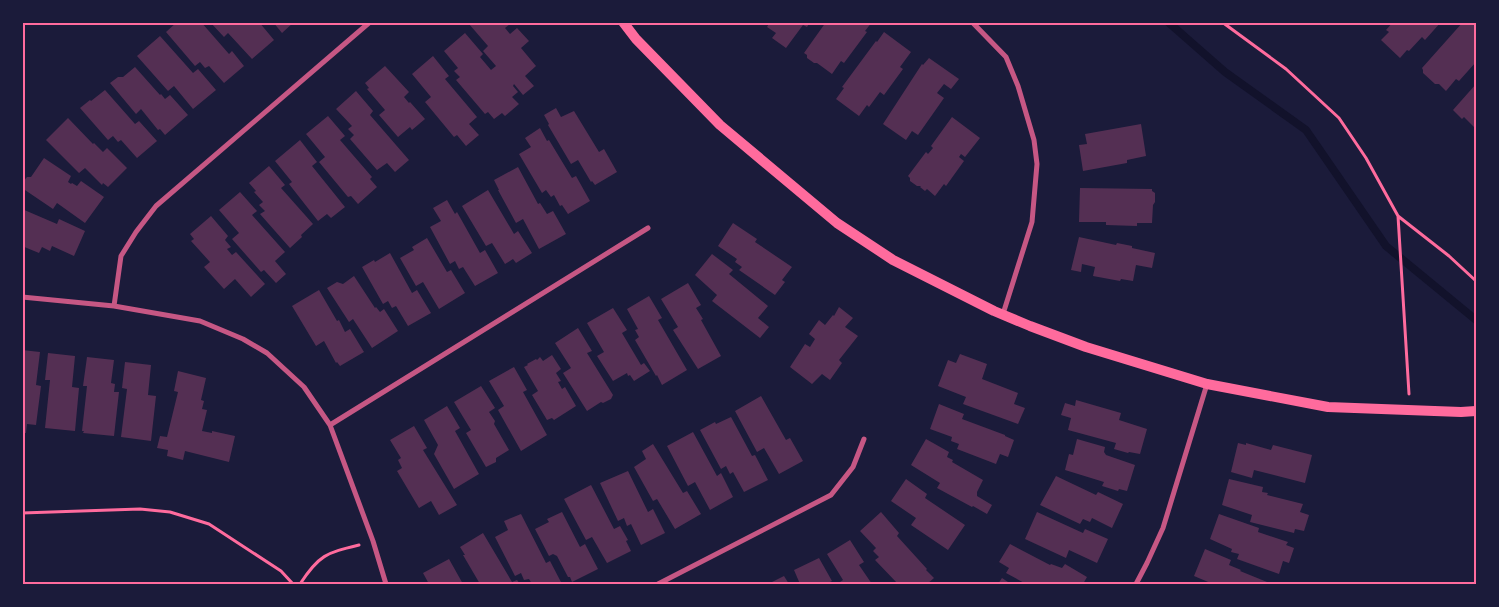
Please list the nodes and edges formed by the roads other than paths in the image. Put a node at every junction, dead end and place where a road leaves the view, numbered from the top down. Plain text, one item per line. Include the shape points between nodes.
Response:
1 (370, 22) edge
2 (623, 22) edge
3 (972, 22) edge
4 (648, 228) dead end
5 (22, 297) edge
6 (114, 306) junction
7 (1003, 314) junction
8 (1207, 384) junction
9 (1476, 411) edge
10 (330, 424) junction
11 (864, 439) dead end
12 (386, 584) edge
13 (658, 584) edge
14 (1136, 584) edge

1 - 6 street via 156,206 121,256
2 - 7 main road via 720,125 837,223 893,260
3 - 7 street via 1006,58 1034,140 1037,164 1032,222
4 - 10 street
5 - 6 street
6 - 10 street via 200,321 267,352 304,387
7 - 8 main road via 1086,347
8 - 9 main road via 1328,407
8 - 14 street via 1163,528
10 - 12 street
11 - 13 street via 853,467 831,495

